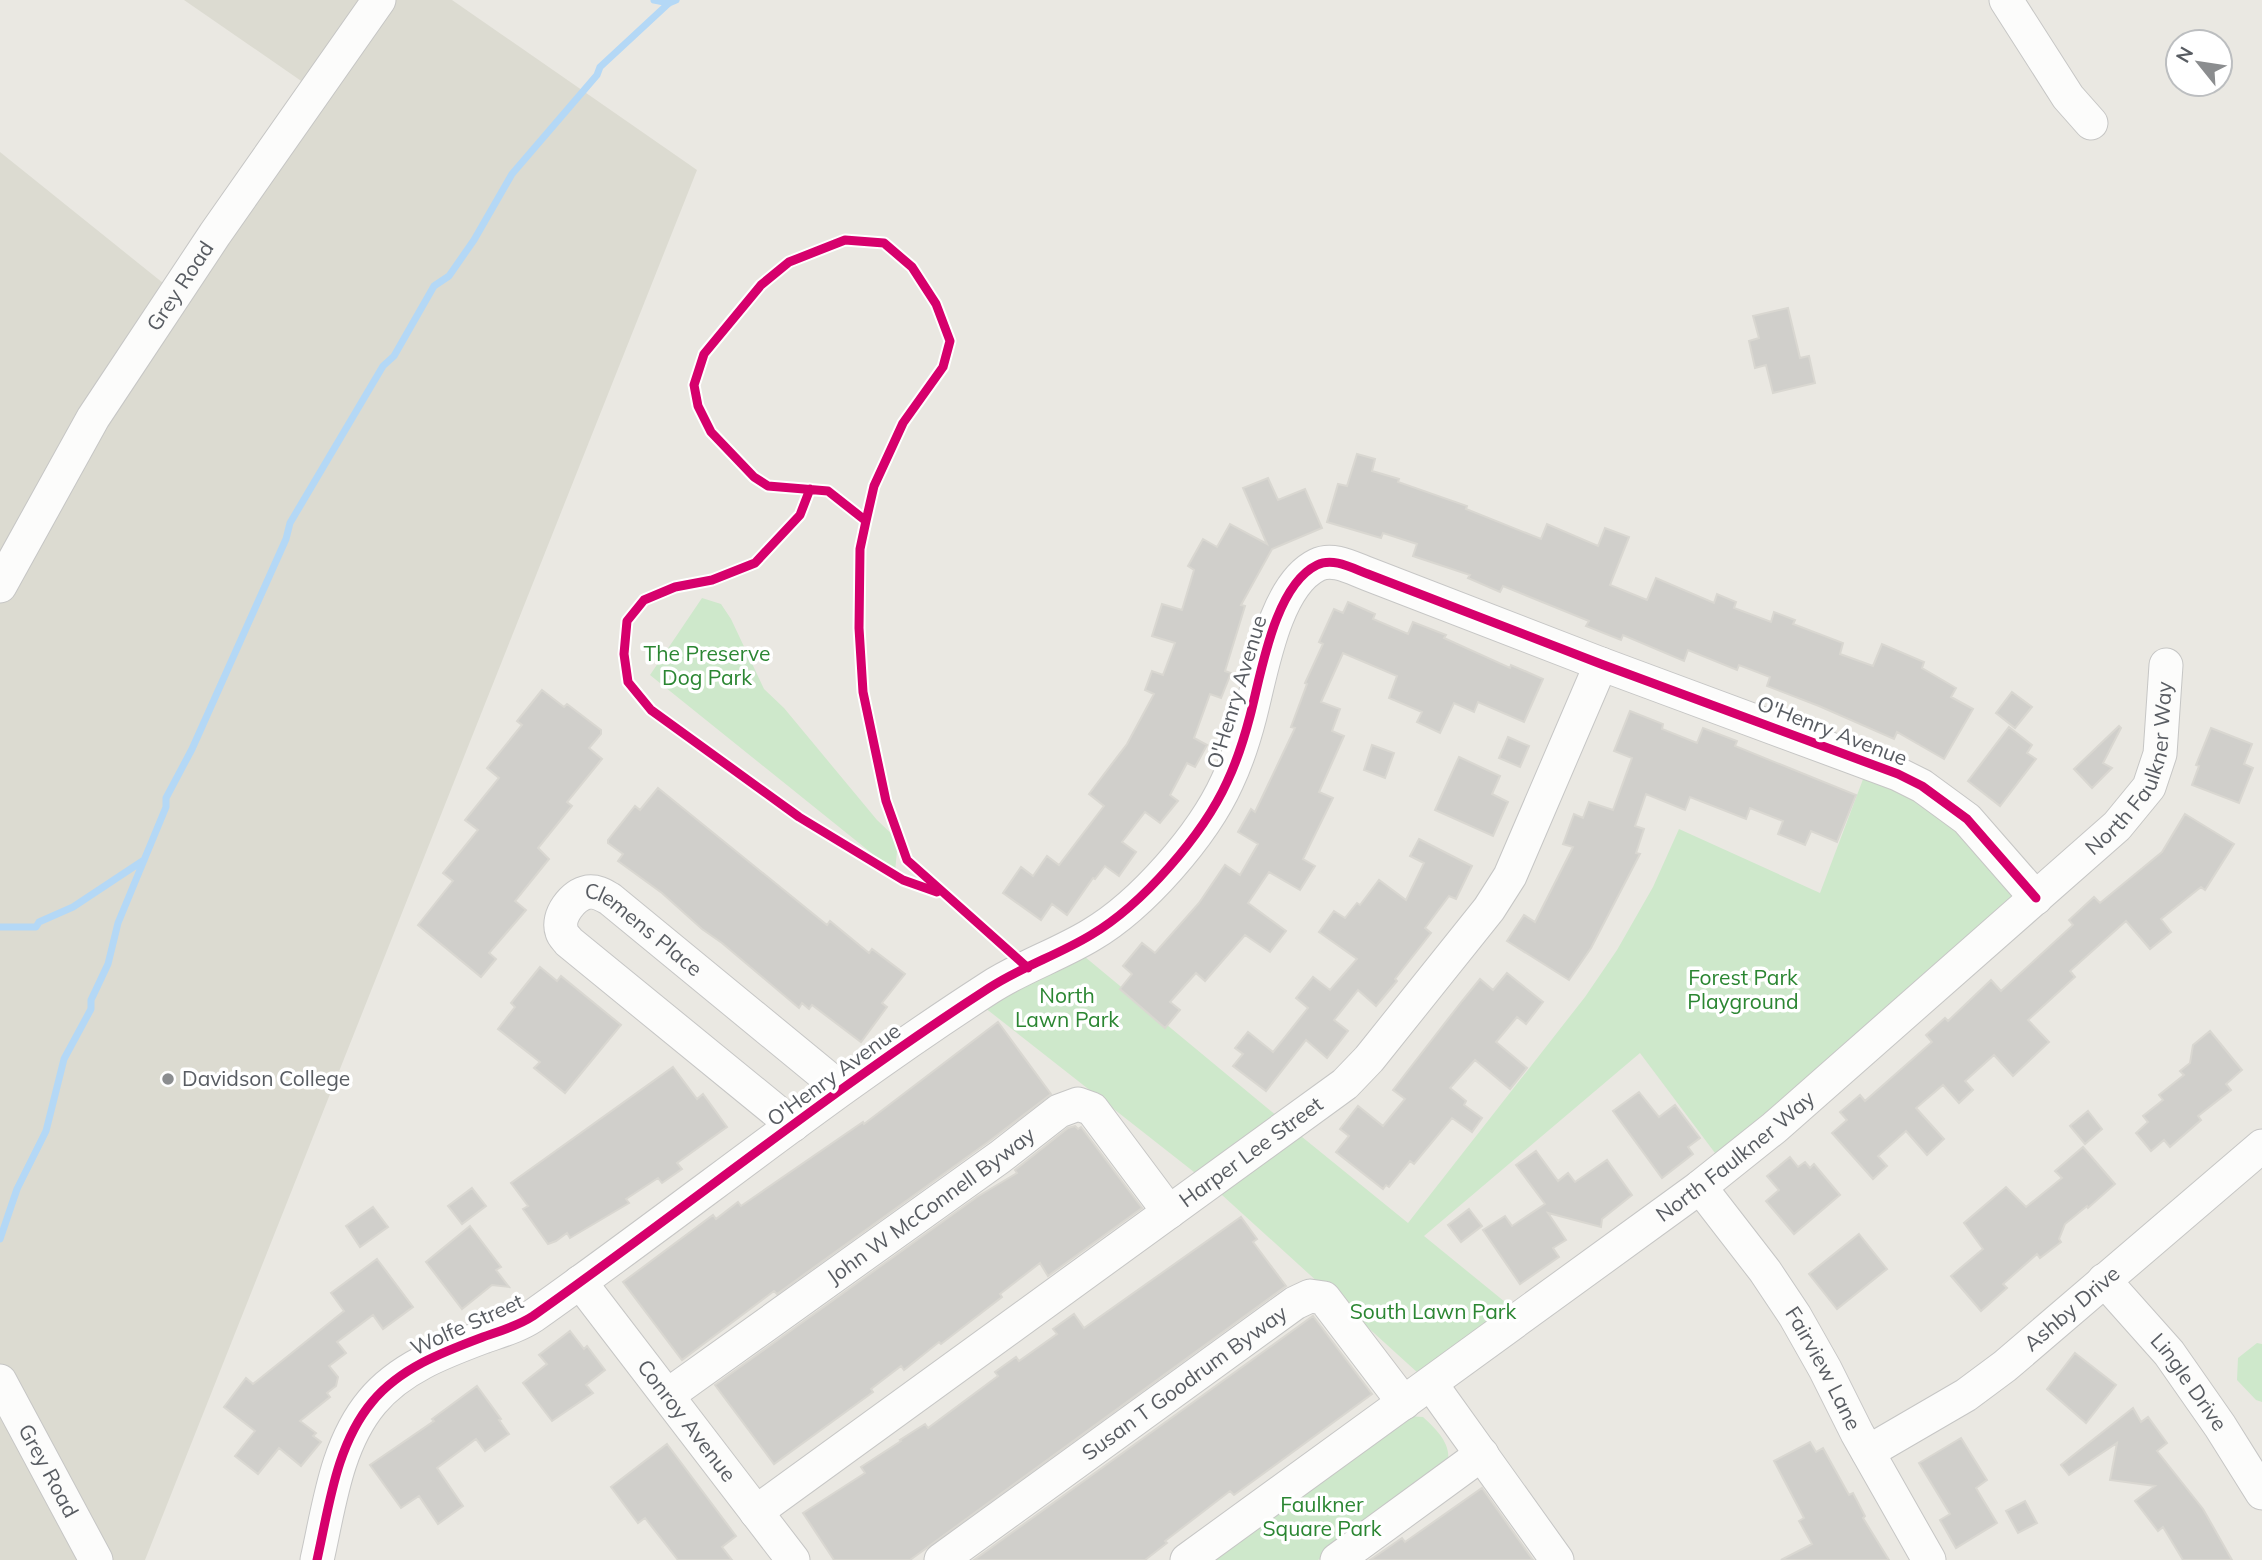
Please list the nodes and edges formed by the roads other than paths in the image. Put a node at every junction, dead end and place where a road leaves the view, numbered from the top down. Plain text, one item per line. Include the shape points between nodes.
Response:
1 (379, 0) edge
2 (2006, 0) edge
3 (2091, 123) dead end
4 (0, 586) edge
5 (1601, 664) junction
6 (2166, 665) dead end
7 (2036, 898) junction
8 (840, 1088) junction
9 (793, 1125) junction
10 (2262, 1146) edge
11 (1700, 1187) junction
12 (1169, 1212) junction
13 (2104, 1280) junction
14 (580, 1282) junction
15 (0, 1381) edge
16 (1431, 1384) junction
17 (668, 1395) junction
18 (1404, 1403) junction
19 (1868, 1451) junction
20 (1482, 1454) junction
21 (2262, 1493) edge
22 (757, 1512) junction
23 (96, 1560) edge
24 (317, 1560) edge
25 (793, 1560) edge
26 (941, 1560) edge
27 (1187, 1560) edge
28 (1337, 1560) edge
29 (1557, 1560) edge
30 (1929, 1560) edge

1 - 4 street, Grey Road via 93,418
2 - 3 street via 2068,97
5 - 7 street, O'Henry Avenue via 1922,786 1967,820
5 - 8 street, O'Henry Avenue via 1337,562 1319,564 1302,576 1286,599 1226,785 1162,875 1093,934 994,985
5 - 12 street, Harper Lee Street via 1510,876 1489,909 1345,1084
6 - 7 street, North Faulkner Way via 2160,754 2149,787 2118,827
7 - 11 street, North Faulkner Way via 1774,1128
8 - 9 street, O'Henry Avenue
8 - 9 street, Clemens Place via 610,899 598,892 574,899 561,921 569,942
9 - 14 street, O'Henry Avenue
10 - 13 street, Ashby Drive
11 - 16 street, North Faulkner Way
11 - 19 street, Fairview Lane via 1795,1316
12 - 17 street, John W McConnell Byway via 1092,1109 1078,1104 1059,1111
12 - 22 street, Harper Lee Street
13 - 19 street, Ashby Drive via 1966,1395
13 - 21 street, Lingle Drive via 2169,1353
14 - 17 street, Conroy Avenue
14 - 24 street, Wolfe Street via 528,1320 408,1370 385,1388 348,1440
15 - 23 street, Grey Road
16 - 18 street, North Faulkner Way
16 - 20 street
17 - 22 street, Conroy Avenue
18 - 26 street, Susan T Goodrum Byway via 1324,1298 1310,1296
18 - 27 street, North Faulkner Way
19 - 30 street, Fairview Lane
20 - 28 street
20 - 29 street
22 - 25 street, Conroy Avenue

